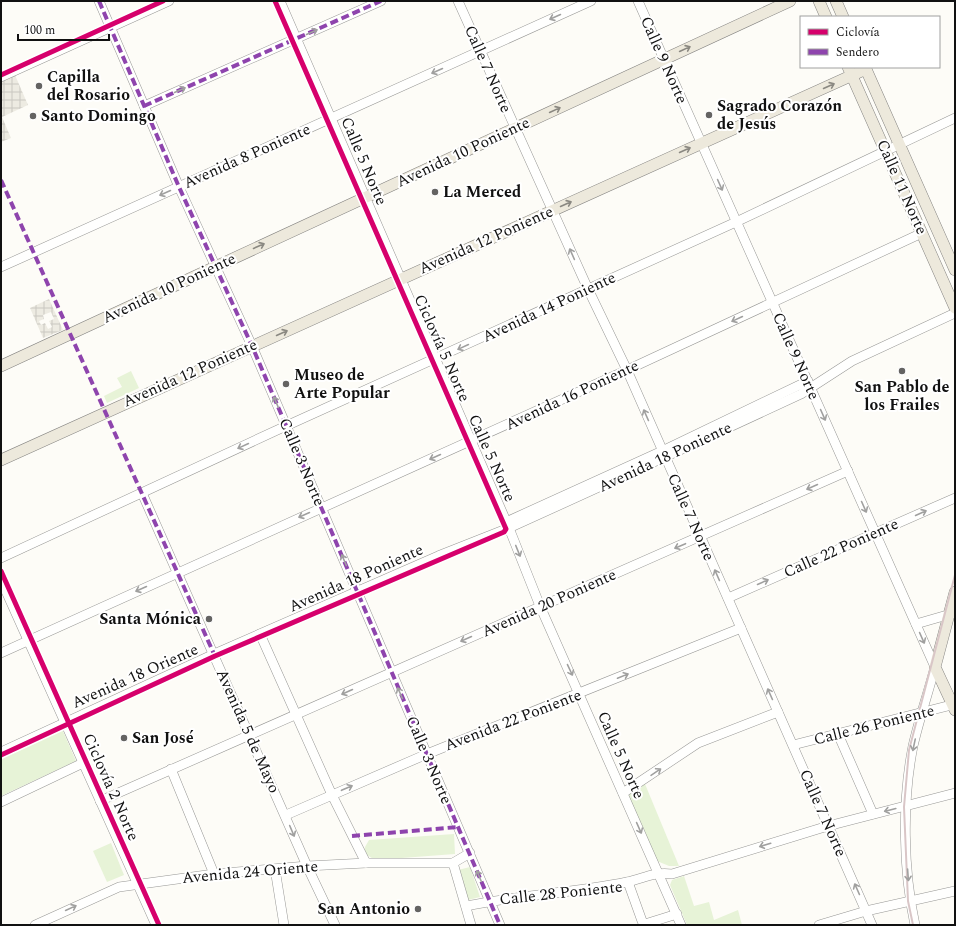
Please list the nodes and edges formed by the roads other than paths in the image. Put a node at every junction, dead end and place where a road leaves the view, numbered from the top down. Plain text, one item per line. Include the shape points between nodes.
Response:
1 (99, 1) edge
2 (169, 1) edge
3 (280, 1) edge
4 (381, 1) edge
5 (458, 1) edge
6 (590, 1) edge
7 (638, 1) edge
8 (790, 1) edge
9 (819, 1) edge
10 (836, 1) edge
11 (826, 16) edge
12 (843, 16) edge
13 (110, 28) junction
14 (297, 39) junction
15 (480, 51) junction
16 (664, 59) junction
17 (865, 68) edge
18 (850, 71) edge
19 (1, 77) edge
20 (144, 106) junction
21 (955, 118) edge
22 (331, 119) junction
23 (515, 128) junction
24 (701, 143) junction
25 (899, 144) junction
26 (886, 151) junction
27 (179, 186) junction
28 (366, 198) junction
29 (552, 210) junction
30 (736, 222) junction
31 (922, 233) junction
32 (216, 266) junction
33 (1, 267) edge
34 (955, 270) edge
35 (401, 279) junction
36 (588, 290) junction
37 (772, 303) junction
38 (955, 308) edge
39 (955, 313) edge
40 (252, 346) junction
41 (436, 360) junction
42 (1, 366) edge
43 (627, 370) junction
44 (809, 384) junction
45 (286, 426) junction
46 (471, 441) junction
47 (664, 454) junction
48 (1, 460) edge
49 (848, 471) junction
50 (142, 493) junction
51 (955, 498) edge
52 (321, 508) junction
53 (507, 525) junction
54 (875, 533) junction
55 (700, 537) junction
56 (1, 558) edge
57 (177, 573) junction
58 (1, 580) edge
59 (357, 592) junction
60 (955, 592) edge
61 (728, 598) junction
62 (540, 606) junction
63 (952, 613) edge
64 (916, 624) junction
65 (741, 628) junction
66 (260, 634) junction
67 (28, 640) junction
68 (1, 653) edge
69 (214, 654) junction
70 (935, 667) junction
71 (390, 673) junction
72 (580, 694) junction
73 (954, 706) edge
74 (778, 712) junction
75 (922, 713) junction
76 (296, 714) junction
77 (65, 722) junction
78 (838, 734) junction
79 (250, 735) junction
80 (793, 745) junction
81 (1, 752) edge
82 (427, 754) junction
83 (83, 763) junction
84 (171, 769) junction
85 (955, 793) edge
86 (624, 794) junction
87 (332, 795) junction
88 (100, 801) junction
89 (1, 802) edge
90 (906, 806) junction
91 (873, 814) junction
92 (286, 815) junction
93 (828, 826) junction
94 (470, 853) junction
95 (366, 863) junction
96 (453, 863) junction
97 (307, 866) junction
98 (275, 869) junction
99 (659, 872) junction
100 (214, 874) junction
101 (628, 882) junction
102 (137, 884) junction
103 (955, 891) edge
104 (490, 901) junction
105 (911, 901) junction
106 (466, 906) junction
107 (866, 911) junction
108 (677, 914) junction
109 (36, 925) edge
110 (156, 925) edge
111 (284, 925) edge
112 (336, 925) edge
113 (471, 925) edge
114 (500, 925) edge
115 (681, 925) edge
116 (819, 925) edge
117 (872, 925) edge
118 (915, 925) edge

1 - 13 street, Calle 3 Norte
2 - 13 street
3 - 14 street, Calle 5 Norte
14 -> 4 street
5 - 15 street, Calle 7 Norte
6 -> 15 street, Avenida 8 Poniente
7 - 16 street, Calle 9 Norte
16 -> 8 main road, Avenida 10 Poniente
9 - 11 main road
10 - 12 main road
13 - 19 street
13 - 20 street, Calle 3 Norte
20 -> 14 street
14 - 22 street, Calle 5 Norte
15 -> 22 street, Avenida 8 Poniente
15 - 23 street, Calle 7 Norte
23 -> 16 main road, Avenida 10 Poniente
16 - 24 street, Calle 9 Norte
17 - 18 main road, Avenida 12 Poniente
17 - 25 main road, Calle 11 Norte
24 -> 18 main road, Avenida 12 Poniente
18 - 26 main road, Calle 11 Norte
20 - 27 street, Calle 3 Norte
21 - 25 street, Avenida 14 Poniente
22 - 27 street, Avenida 8 Poniente
22 - 28 street, Calle 5 Norte
23 - 28 main road, Avenida 10 Poniente
23 - 29 street, Calle 7 Norte
29 -> 24 main road, Avenida 12 Poniente
24 -> 30 street, Calle 9 Norte
25 - 26 street, Avenida 14 Poniente
25 - 34 main road, Calle 11 Norte
26 - 30 street, Avenida 14 Poniente
26 - 31 main road, Calle 11 Norte
27 - 32 street, Calle 3 Norte
27 -> 33 street, Avenida 8 Poniente
32 -> 28 main road, Avenida 10 Poniente
28 - 35 street, Calle 5 Norte
29 - 35 main road, Avenida 12 Poniente
36 -> 29 street, Calle 7 Norte
30 - 36 street, Avenida 14 Poniente
30 - 37 street, Calle 9 Norte
31 - 37 street, Avenida 16 Poniente
31 - 38 main road, Calle 11 Norte
32 - 40 street, Calle 3 Norte
32 - 42 main road, Avenida 10 Poniente
40 -> 35 main road, Avenida 12 Poniente
35 - 41 street, Calle 5 Norte
36 -> 41 street, Avenida 14 Poniente
36 - 43 street, Calle 7 Norte
37 -> 43 street, Avenida 16 Poniente
37 - 44 street, Calle 9 Norte
39 - 44 street, Avenida 18 Poniente via 852,360
45 -> 40 street, Calle 3 Norte
40 - 48 main road, Avenida 12 Poniente
41 - 45 street, Avenida 14 Poniente
41 - 46 street, Calle 5 Norte
43 - 46 street, Avenida 16 Poniente
47 -> 43 street, Calle 7 Norte
44 - 47 street, Avenida 18 Poniente
44 -> 49 street, Calle 9 Norte
45 -> 50 street, Avenida 14 Poniente
45 - 52 street, Calle 3 Norte
46 -> 52 street, Avenida 16 Poniente
46 - 53 street, Calle 5 Norte
47 - 53 street, Avenida 18 Poniente
47 - 55 street, Calle 7 Norte
49 -> 54 street, Calle 9 Norte
49 -> 55 street, Avenida 20 Poniente
50 - 56 street, Avenida 14 Poniente
50 - 57 street, Avenida 5 de Mayo
54 -> 51 street, Calle 22 Poniente
52 -> 57 street, Avenida 16 Poniente
59 -> 52 street, Calle 3 Norte
53 - 59 street, Avenida 18 Poniente
53 -> 62 street, Calle 5 Norte
61 -> 54 street, Calle 22 Poniente
54 - 64 street, Calle 9 Norte
61 -> 55 street, Calle 7 Norte
55 -> 62 street, Avenida 20 Poniente
57 -> 67 street, Avenida 16 Poniente
57 - 69 street, Avenida 5 de Mayo
58 - 67 street
59 - 66 street, Avenida 18 Poniente
59 - 71 street, Calle 3 Norte
60 - 63 main road
61 - 65 street, Calle 7 Norte
62 -> 71 street, Avenida 20 Poniente
62 -> 72 street, Calle 5 Norte
63 - 64 street
63 - 70 main road
64 -> 70 street, Calle 9 Norte
72 -> 65 street, Avenida 22 Poniente
74 -> 65 street, Calle 7 Norte
66 - 69 street, Avenida 18 Poniente
66 - 76 street
67 - 68 street, Avenida 16 Poniente
67 - 77 street
69 - 77 street, Avenida 18 Oriente
69 - 79 street, Avenida 5 de Mayo
70 - 73 main road, Calle 9 Norte
70 - 75 street
71 -> 76 street, Avenida 20 Poniente
82 -> 71 street, Calle 3 Norte
72 - 82 street, Avenida 22 Poniente
72 - 86 street, Calle 5 Norte
73 - 75 street, Calle 26 Poniente
74 - 80 street, Calle 7 Norte
86 -> 74 street via 698,743
75 - 78 street, Calle 26 Poniente
75 -> 90 street via 913,748
76 - 79 street, Avenida 20 Poniente
76 - 87 street
77 - 81 street, Avenida 18 Oriente
77 - 83 street
78 - 80 street, Calle 26 Poniente
78 - 91 street
79 - 84 street, Avenida 20 Poniente
79 - 92 street, Avenida 5 de Mayo
80 - 93 street, Calle 7 Norte
87 -> 82 street, Avenida 22 Poniente
82 - 94 street, Calle 3 Norte
83 - 88 street
83 - 89 street
84 - 88 street, Avenida 20 Poniente
84 - 100 street
85 - 90 street
86 -> 99 street, Calle 5 Norte
87 - 92 street, Avenida 22 Poniente
87 - 95 street
88 - 102 street
90 -> 91 street
90 -> 105 street
91 - 93 street
92 -> 97 street, Avenida 5 de Mayo
93 -> 99 street via 672,874
107 -> 93 street, Calle 7 Norte
94 - 96 street
104 -> 94 street, Calle 3 Norte
95 - 96 street, Avenida 24 Oriente
95 - 97 street, Avenida 24 Oriente
96 - 106 street
97 - 98 street, Avenida 24 Oriente
97 - 112 street, Avenida 5 de Mayo
98 - 100 street, Avenida 24 Oriente
98 - 111 street
99 - 101 street
99 - 108 street, Calle 5 Norte
100 - 102 street, Avenida 24 Oriente
101 - 104 street, Calle 28 Poniente
101 - 108 street, Calle 28 Poniente via 642,922 645,924
109 -> 102 street, Avenida 24 Oriente via 112,888
102 - 110 street
103 - 105 street
104 - 106 street, Calle 28 Poniente
104 - 114 street, Calle 3 Norte
105 - 107 street
105 - 118 street
106 - 113 street
107 - 116 street
107 - 117 street, Calle 7 Norte
108 - 115 street, Calle 5 Norte

